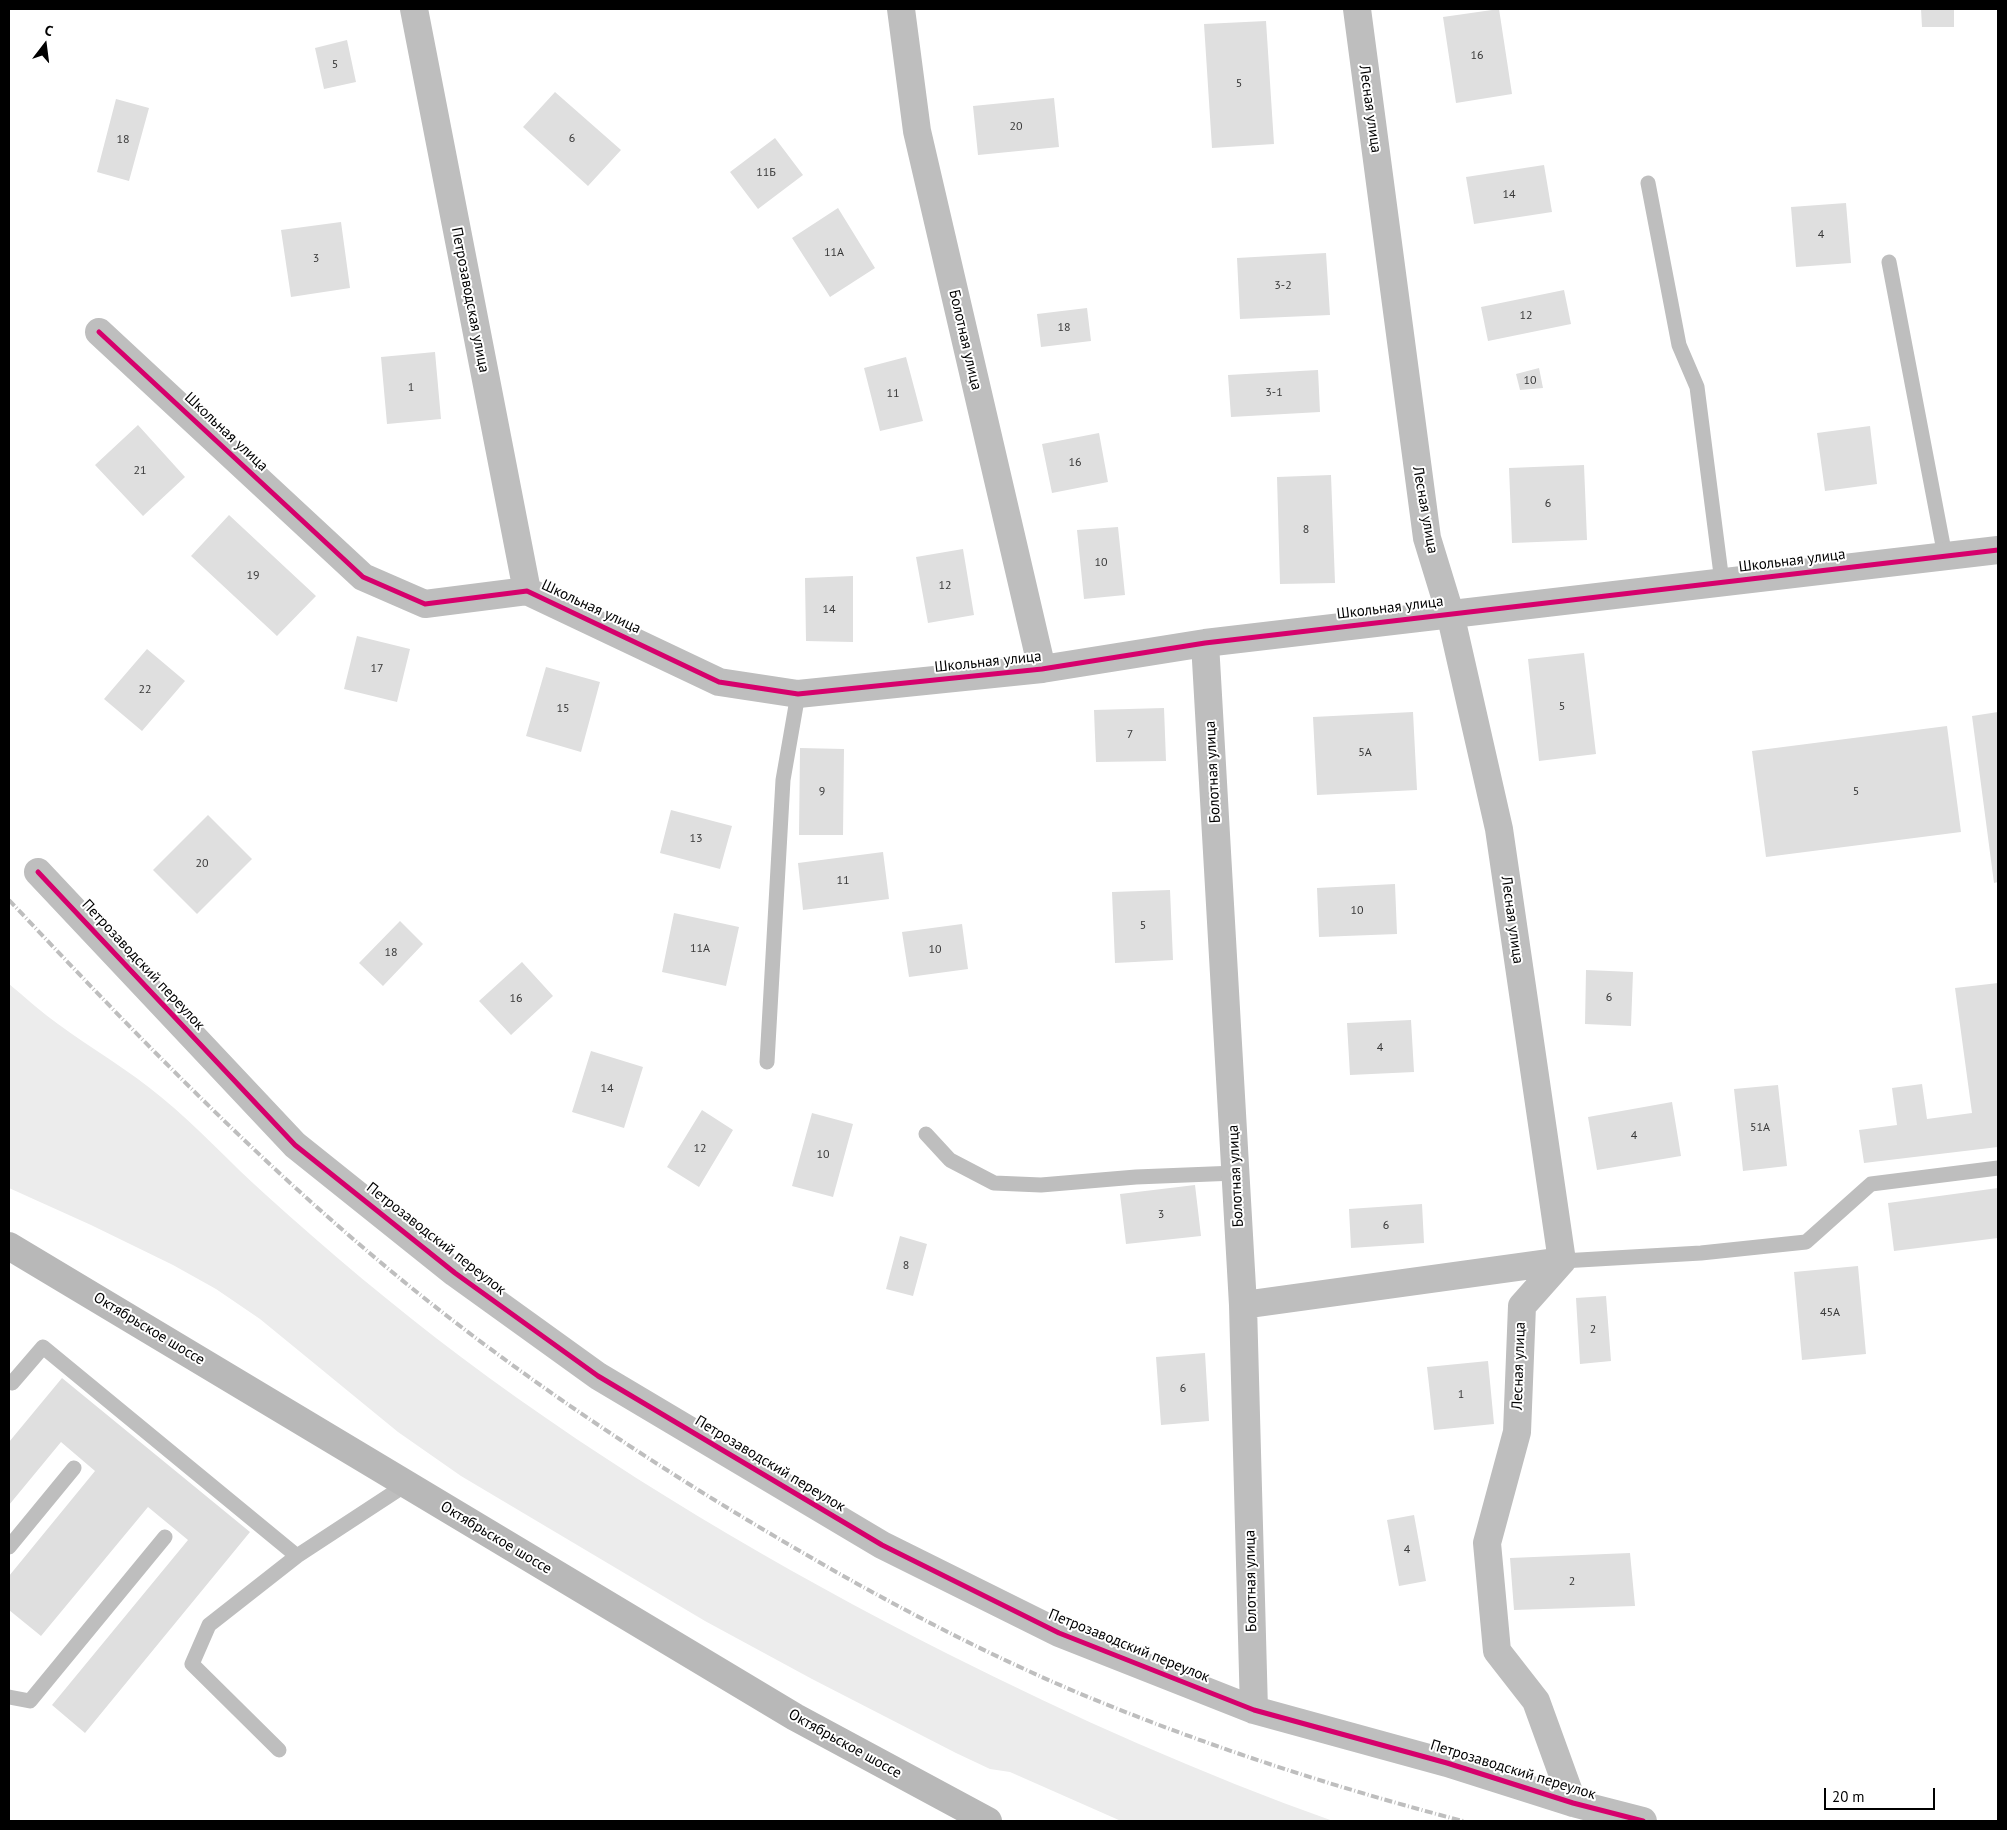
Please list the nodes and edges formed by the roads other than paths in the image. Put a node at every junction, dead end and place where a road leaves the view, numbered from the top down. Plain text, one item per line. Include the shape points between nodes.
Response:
1 (414, 9) edge
2 (901, 9) edge
3 (1357, 9) edge
4 (1648, 183) dead end
5 (1889, 262) dead end
6 (99, 332) dead end
7 (1998, 550) edge
8 (1944, 556) junction
9 (1722, 582) junction
10 (527, 591) junction
11 (1450, 613) junction
12 (1205, 643) junction
13 (1042, 669) junction
14 (798, 694) junction
15 (38, 872) dead end
16 (767, 1062) dead end
17 (926, 1134) dead end
18 (1998, 1168) edge
19 (1236, 1173) junction
20 (9, 1246) edge
21 (1562, 1261) junction
22 (1243, 1305) junction
23 (10, 1384) edge
24 (74, 1468) dead end
25 (406, 1484) junction
26 (165, 1538) dead end
27 (9, 1547) edge
28 (297, 1556) junction
29 (9, 1697) edge
30 (1254, 1710) junction
31 (279, 1750) dead end
32 (1573, 1803) junction
33 (988, 1821) edge
34 (1643, 1821) edge

1 - 10 street, Петрозаводская улица
2 - 13 street, Болотная улица via 916,131
3 - 11 street, Лесная улица via 1427,538
4 - 9 lane via 1680,345 1697,387
5 - 8 lane
6 - 10 street, Школьная улица via 363,577 425,604
7 - 8 street, Школьная улица
8 - 9 street, Школьная улица
9 - 11 street, Школьная улица
10 - 14 street, Школьная улица via 719,682
11 - 12 street, Школьная улица
11 - 21 street, Лесная улица via 1499,829
12 - 13 street, Школьная улица
12 - 19 street, Болотная улица
13 - 14 street, Школьная улица
14 - 16 lane via 783,780
15 - 30 street, Петрозаводский переулок via 295,1145 455,1272 598,1376 882,1545 1059,1633
17 - 19 lane via 950,1160 994,1183 1040,1185
18 - 21 lane via 1871,1184 1806,1242 1701,1253
19 - 22 street, Болотная улица
20 - 25 main road, Октябрьское шоссе
21 - 22 street
21 - 32 street, Лесная улица via 1522,1306 1517,1432 1487,1543 1497,1651 1536,1701
22 - 30 street, Болотная улица
23 - 28 lane via 43,1347
24 - 27 lane
25 - 28 lane
25 - 33 main road, Октябрьское шоссе via 795,1717
26 - 29 lane via 30,1701
28 - 31 lane via 209,1625 192,1664
30 - 32 street, Петрозаводский переулок via 1447,1763
32 - 34 street, Петрозаводский переулок

